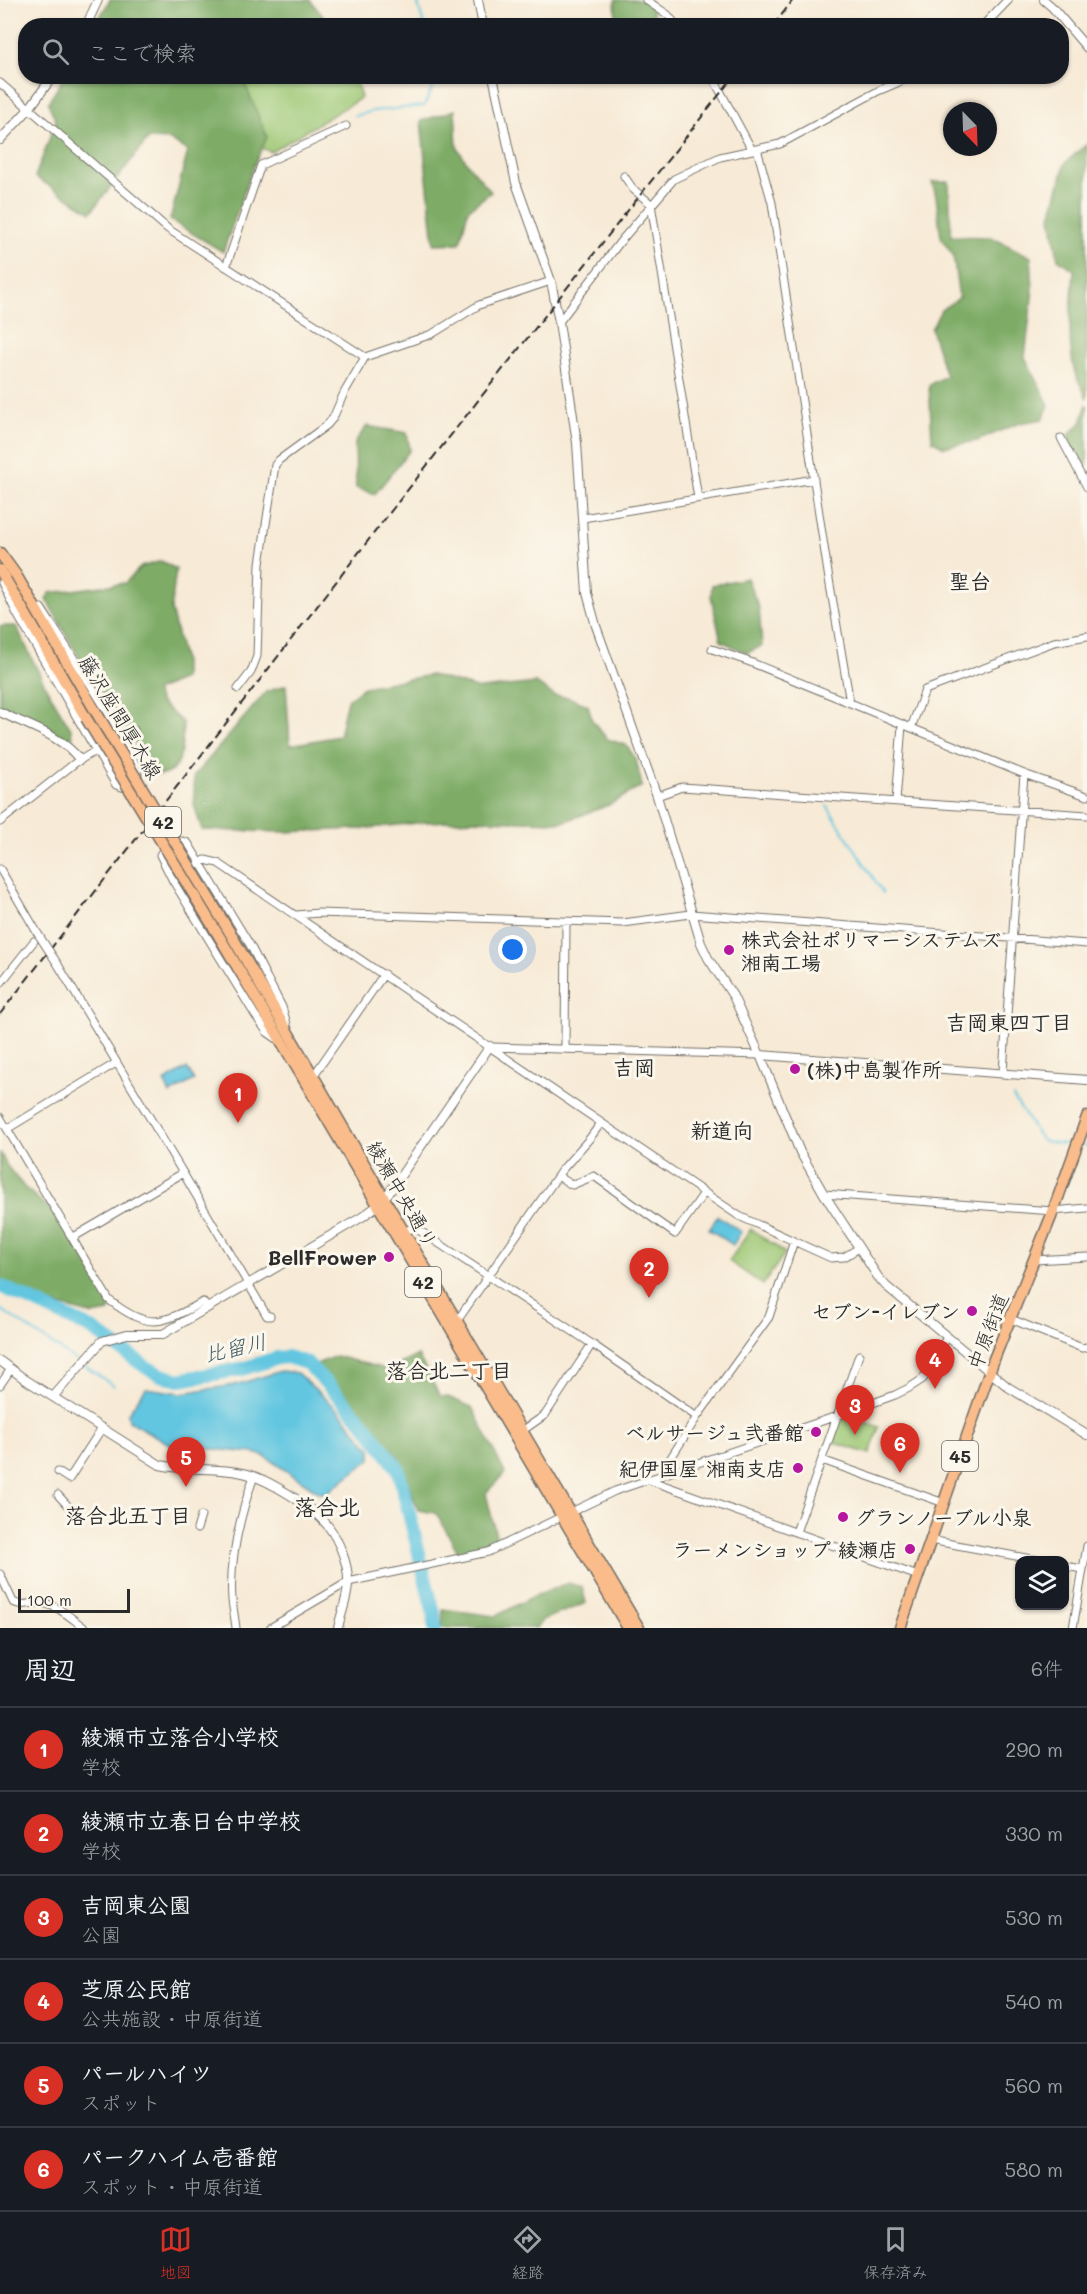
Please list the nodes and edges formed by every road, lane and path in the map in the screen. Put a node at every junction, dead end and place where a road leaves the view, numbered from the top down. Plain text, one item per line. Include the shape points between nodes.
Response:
1 (98, 0) edge
2 (478, 0) edge
3 (646, 0) edge
4 (1008, 0) edge
5 (1044, 0) edge
6 (90, 18) edge
7 (481, 18) edge
8 (670, 18) edge
9 (991, 18) edge
10 (1061, 18) edge
11 (1069, 27) edge
12 (1087, 48) edge
13 (0, 83) edge
14 (47, 84) edge
15 (495, 84) edge
16 (717, 84) edge
17 (894, 84) edge
18 (29, 109) junction
19 (346, 126) dead end
20 (0, 140) edge
21 (755, 150) junction
22 (624, 176) dead end
23 (651, 204) junction
24 (226, 267) junction
25 (551, 280) junction
26 (559, 322) junction
27 (364, 357) junction
28 (1061, 438) dead end
29 (814, 479) junction
30 (1087, 487) edge
31 (698, 498) junction
32 (582, 518) junction
33 (0, 553) edge
34 (0, 570) edge
35 (16, 575) junction
36 (0, 577) edge
37 (1087, 636) edge
38 (712, 649) dead end
39 (238, 689) dead end
40 (850, 703) junction
41 (0, 712) edge
42 (91, 715) junction
43 (902, 725) junction
44 (911, 728) junction
45 (134, 730) dead end
46 (122, 735) junction
47 (95, 751) junction
48 (80, 760) junction
49 (1024, 774) junction
50 (657, 796) junction
51 (1087, 796) edge
52 (896, 801) junction
53 (1021, 810) junction
54 (1087, 816) edge
55 (0, 822) edge
56 (200, 863) junction
57 (0, 868) edge
58 (173, 881) junction
59 (691, 914) junction
60 (297, 915) junction
61 (566, 922) junction
62 (224, 933) joint
63 (1012, 937) junction
64 (34, 941) dead end
65 (1087, 944) edge
66 (384, 974) junction
67 (0, 984) edge
68 (285, 1039) junction
69 (490, 1046) junction
70 (565, 1049) junction
71 (760, 1054) junction
72 (116, 1063) junction
73 (1003, 1072) junction
74 (314, 1075) junction
75 (1087, 1080) edge
76 (0, 1117) edge
77 (1087, 1117) edge
78 (601, 1123) junction
79 (7, 1129) junction
80 (183, 1173) junction
81 (558, 1176) junction
82 (704, 1193) junction
83 (824, 1194) junction
84 (381, 1202) junction
85 (1087, 1208) edge
86 (1053, 1211) junction
87 (404, 1232) junction
88 (72, 1238) junction
89 (794, 1241) junction
90 (859, 1248) junction
91 (1087, 1257) edge
92 (1034, 1260) junction
93 (488, 1277) junction
94 (248, 1284) junction
95 (207, 1308) junction
96 (270, 1316) dead end
97 (1011, 1319) junction
98 (456, 1321) junction
99 (947, 1337) junction
100 (592, 1344) junction
101 (1087, 1347) edge
102 (859, 1355) dead end
103 (0, 1361) edge
104 (11, 1370) junction
105 (989, 1373) junction
106 (0, 1385) edge
107 (53, 1397) junction
108 (837, 1416) junction
109 (697, 1417) junction
110 (102, 1428) junction
111 (522, 1431) junction
112 (1087, 1435) edge
113 (822, 1460) junction
114 (58, 1472) dead end
115 (664, 1474) junction
116 (254, 1476) junction
117 (649, 1480) junction
118 (58, 1495) dead end
119 (944, 1503) junction
120 (69, 1507) dead end
121 (566, 1514) junction
122 (201, 1516) dead end
123 (197, 1529) dead end
124 (796, 1532) junction
125 (930, 1539) junction
126 (1087, 1546) edge
127 (1017, 1556) edge
128 (1069, 1567) edge
129 (1083, 1569) junction
130 (0, 1574) edge
131 (918, 1576) junction
132 (348, 1582) junction
133 (85, 1628) edge
134 (236, 1628) edge
135 (270, 1628) edge
136 (338, 1628) edge
137 (628, 1628) edge
138 (639, 1628) edge
139 (900, 1628) edge
140 (1073, 1628) edge

1 - 6 street
2 - 7 street
3 - 8 street
4 - 9 street
5 - 10 street
11 - 12 street
13 - 18 street
14 - 18 street
15 - 25 street via 516,183
16 - 21 street
17 - 21 street via 780,144
18 - 20 street
18 - 24 street via 165,227
19 - 24 street via 261,165
21 - 23 street via 720,157 674,179
21 - 29 street via 772,203
22 - 23 street
23 - 26 street
23 - 31 street
24 - 27 street
25 - 26 street
25 - 27 street via 479,305 432,334
26 - 32 street via 577,443
27 - 39 street via 333,418 275,465 261,558 257,656
28 - 30 street
29 - 31 street
29 - 40 street
31 - 32 street
32 - 50 street via 591,611
33 - 35 main road, 藤沢座間厚木線 / 42
34 - 42 main road, 藤沢座間厚木線 / 42
35 - 42 main road, 藤沢座間厚木線 / 42
35 - 46 street
36 - 47 street via 17,615
37 - 44 street via 1054,642 925,690
38 - 40 street
40 - 43 street
41 - 48 street via 58,739
42 - 62 main road, 藤沢座間厚木線 / 42, bridge
43 - 44 street
43 - 52 street
44 - 49 street
45 - 46 street
46 - 47 street
46 - 47 street via 139,775 132,786 116,784
47 - 48 street
48 - 55 street
49 - 51 street
49 - 53 street
50 - 52 street via 682,787
50 - 59 street
52 - 53 street
53 - 54 street
53 - 63 street
56 - 58 street
56 - 58 street via 184,841 163,849 161,859
56 - 60 street via 218,863
56 - 68 street via 282,1007
57 - 72 street, bridge
58 - 68 street via 267,1032
59 - 61 street via 623,923
59 - 63 street
59 - 71 street via 708,958 733,996
60 - 61 street
60 - 66 street
61 - 70 street
62 - 68 main road, 綾瀬中央通り / 42
63 - 65 street
63 - 73 street
64 - 67 street
66 - 69 street
66 - 74 street
68 - 74 main road, 綾瀬中央通り / 42
68 - 84 main road, 綾瀬中央通り / 42
69 - 70 street
69 - 78 street
69 - 84 street
70 - 71 street
71 - 73 street
71 - 83 street via 800,1152
72 - 79 street
72 - 80 street
73 - 75 street
74 - 84 main road, 綾瀬中央通り / 42
76 - 79 street
77 - 86 main road, 中原街道 / 45
78 - 81 street
78 - 82 street
79 - 88 street
80 - 88 street
80 - 94 street
81 - 82 street via 572,1185 594,1176 675,1234
81 - 93 street
82 - 89 street via 739,1216
83 - 86 street
83 - 90 street
84 - 87 main road, 綾瀬中央通り / 42
84 - 94 street
84 - 121 main road, 綾瀬中央通り / 42 via 515,1436
85 - 86 street
86 - 92 main road, 中原街道 / 45
87 - 93 street via 414,1227
87 - 98 main road, 綾瀬中央通り / 42
88 - 95 street via 107,1297 127,1313 145,1321 167,1321 203,1302
89 - 90 street via 831,1258 844,1257
89 - 109 street via 769,1317
90 - 99 street via 886,1286
91 - 92 street
92 - 97 main road, 中原街道 / 45
93 - 98 street
93 - 100 street
94 - 95 street
94 - 96 street
95 - 107 street via 163,1334 127,1334 102,1341
97 - 101 street
97 - 105 main road, 中原街道 / 45
98 - 111 main road, 綾瀬中央通り / 42
99 - 105 street
99 - 108 street via 923,1379 895,1395
100 - 109 street
100 - 111 street via 545,1415
102 - 108 street
103 - 104 street
104 - 106 street
104 - 107 street
105 - 112 street
105 - 119 main road, 中原街道 / 45
107 - 110 street
108 - 113 street
108 - 115 street
109 - 115 street
110 - 114 street via 69,1479
110 - 116 street via 160,1465
111 - 121 main road, 綾瀬中央通り / 42
113 - 119 street
113 - 124 street
115 - 117 street
116 - 132 street via 309,1509 329,1527
116 - 134 street via 243,1507 236,1550 232,1598
117 - 121 street
117 - 124 street
118 - 120 street
119 - 125 main road, 中原街道 / 45
121 - 132 street via 488,1551
121 - 137 main road, 綾瀬中央通り / 42
121 - 138 main road, 綾瀬中央通り / 42
122 - 123 street
124 - 131 street
125 - 127 street
125 - 131 main road, 中原街道 / 45
126 - 129 street
128 - 129 street
129 - 140 street
130 - 133 street via 13,1602 23,1606 35,1602 51,1605
131 - 139 main road, 中原街道 / 45
132 - 135 street
132 - 136 street

